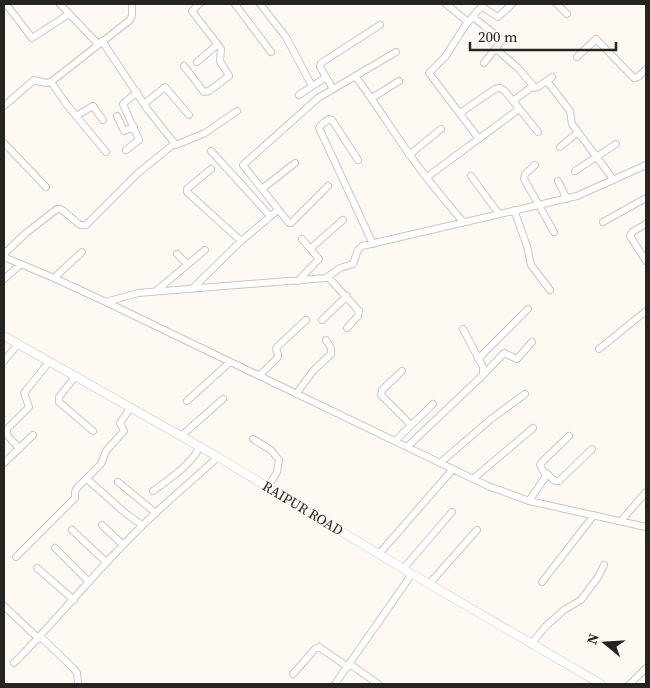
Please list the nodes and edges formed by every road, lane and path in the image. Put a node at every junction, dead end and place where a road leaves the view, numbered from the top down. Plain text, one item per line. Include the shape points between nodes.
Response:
1 (6, 4) edge
2 (60, 4) edge
3 (132, 4) edge
4 (199, 4) edge
5 (235, 4) edge
6 (260, 4) edge
7 (446, 4) edge
8 (512, 4) edge
9 (557, 4) edge
10 (68, 14) junction
11 (567, 14) dead end
12 (473, 16) junction
13 (468, 22) junction
14 (380, 25) dead end
15 (100, 43) junction
16 (217, 45) junction
17 (496, 49) junction
18 (271, 52) dead end
19 (396, 52) dead end
20 (577, 57) dead end
21 (197, 62) dead end
22 (484, 63) dead end
23 (184, 66) dead end
24 (646, 69) edge
25 (356, 76) junction
26 (326, 77) junction
27 (399, 81) dead end
28 (51, 82) junction
29 (312, 86) junction
30 (533, 86) junction
31 (333, 89) junction
32 (137, 92) junction
33 (299, 96) dead end
34 (372, 98) junction
35 (513, 101) junction
36 (144, 104) junction
37 (4, 106) edge
38 (519, 108) junction
39 (237, 111) dead end
40 (460, 113) junction
41 (189, 115) dead end
42 (76, 116) junction
43 (117, 116) dead end
44 (103, 120) dead end
45 (134, 127) junction
46 (441, 129) dead end
47 (538, 132) dead end
48 (578, 132) junction
49 (479, 139) junction
50 (4, 143) edge
51 (174, 144) junction
52 (616, 144) dead end
53 (560, 147) dead end
54 (126, 150) dead end
55 (211, 151) dead end
56 (106, 152) dead end
57 (409, 155) junction
58 (596, 156) junction
59 (358, 160) dead end
60 (295, 163) dead end
61 (535, 165) dead end
62 (646, 165) edge
63 (211, 169) dead end
64 (575, 171) dead end
65 (471, 176) dead end
66 (427, 177) junction
67 (613, 179) junction
68 (558, 181) dead end
69 (328, 186) dead end
70 (46, 187) dead end
71 (262, 189) junction
72 (567, 198) junction
73 (646, 198) edge
74 (539, 205) junction
75 (278, 210) junction
76 (514, 210) junction
77 (500, 214) junction
78 (270, 216) junction
79 (343, 220) dead end
80 (463, 222) junction
81 (603, 222) dead end
82 (646, 224) edge
83 (554, 232) dead end
84 (302, 238) dead end
85 (241, 241) junction
86 (373, 244) junction
87 (311, 248) junction
88 (205, 250) dead end
89 (82, 252) dead end
90 (177, 254) dead end
91 (4, 256) edge
92 (646, 261) edge
93 (187, 264) junction
94 (20, 265) junction
95 (328, 277) junction
96 (54, 278) junction
97 (4, 279) edge
98 (298, 281) junction
99 (193, 288) junction
100 (550, 290) dead end
101 (156, 291) junction
102 (347, 296) junction
103 (106, 302) junction
104 (528, 309) dead end
105 (646, 311) edge
106 (306, 320) dead end
107 (322, 320) dead end
108 (347, 328) dead end
109 (463, 329) dead end
110 (4, 336) edge
111 (326, 340) dead end
112 (532, 342) dead end
113 (18, 344) junction
114 (599, 349) dead end
115 (478, 358) junction
116 (4, 361) edge
117 (48, 362) junction
118 (230, 362) junction
119 (402, 371) dead end
120 (483, 375) junction
121 (259, 376) junction
122 (76, 377) junction
123 (296, 394) junction
124 (524, 394) dead end
125 (223, 399) dead end
126 (187, 401) dead end
127 (433, 404) dead end
128 (131, 407) junction
129 (411, 425) junction
130 (533, 428) dead end
131 (93, 431) dead end
132 (33, 435) dead end
133 (181, 436) junction
134 (569, 436) dead end
135 (254, 439) dead end
136 (395, 441) junction
137 (200, 447) junction
138 (407, 447) junction
139 (19, 448) junction
140 (592, 449) dead end
141 (218, 457) junction
142 (4, 463) edge
143 (440, 463) junction
144 (453, 469) junction
145 (546, 473) junction
146 (87, 479) junction
147 (473, 479) junction
148 (118, 482) dead end
149 (268, 487) junction
150 (153, 491) dead end
151 (646, 492) edge
152 (529, 501) junction
153 (452, 512) dead end
154 (156, 513) junction
155 (594, 516) junction
156 (621, 522) junction
157 (102, 524) dead end
158 (142, 526) junction
159 (646, 527) edge
160 (72, 530) dead end
161 (477, 530) dead end
162 (123, 545) junction
163 (55, 548) dead end
164 (379, 554) junction
165 (16, 558) dead end
166 (106, 562) junction
167 (604, 565) dead end
168 (38, 568) dead end
169 (403, 569) junction
170 (412, 574) junction
171 (89, 582) junction
172 (542, 582) dead end
173 (429, 584) junction
174 (74, 600) junction
175 (4, 606) edge
176 (40, 638) junction
177 (531, 644) junction
178 (14, 663) dead end
179 (349, 665) junction
180 (646, 668) edge
181 (293, 674) dead end
182 (78, 684) edge
183 (335, 684) edge
184 (378, 684) edge
185 (600, 684) edge
186 (630, 684) edge

1 - 10 street via 32,38
2 - 10 street
3 - 15 street via 130,20
4 - 16 street via 192,11
5 - 18 street
6 - 29 street via 286,37
7 - 13 street
8 - 12 street via 498,17 482,8
9 - 11 street
10 - 15 street
12 - 13 street
12 - 17 street via 502,39
13 - 40 street via 430,74
14 - 26 street via 322,62 320,67
15 - 28 street
15 - 32 street
16 - 21 street
16 - 23 street via 222,51 220,62 229,76 209,90 202,91
17 - 22 street
17 - 30 street
19 - 25 street
20 - 24 street via 596,39 634,78
25 - 31 street
25 - 34 street
26 - 29 street
26 - 31 street
27 - 34 street
28 - 37 street via 46,84 34,80
28 - 42 street
29 - 33 street
30 - 35 street
30 - 48 street via 537,88 550,79 570,111 571,122
31 - 71 street via 306,108 244,164 243,167
32 - 36 street
32 - 45 street via 123,105
34 - 57 street
35 - 38 street
35 - 40 street via 505,91 497,88
36 - 41 street via 165,86
36 - 51 street
38 - 47 street
38 - 49 street
39 - 51 street via 205,132
40 - 49 street
42 - 44 street via 92,106
42 - 56 street
43 - 45 street via 124,130
45 - 54 street via 140,140
46 - 57 street
48 - 53 street
48 - 58 street
49 - 66 street
50 - 70 street
51 - 91 street via 138,173 86,225 80,225 57,208
52 - 58 street
55 - 78 street
57 - 66 street
58 - 64 street
58 - 67 street
59 - 86 street via 332,120 320,126
60 - 71 street
61 - 74 street via 524,178
62 - 67 street
63 - 85 street via 187,191
65 - 77 street
66 - 80 street
67 - 72 street
68 - 72 street
69 - 75 street via 291,223
71 - 75 street
72 - 74 street
73 - 81 street
74 - 76 street
74 - 83 street
75 - 78 street
76 - 77 street
76 - 100 street via 532,265
77 - 80 street
78 - 85 street
79 - 87 street
80 - 86 street
82 - 92 street via 630,236
84 - 87 street
85 - 99 street
86 - 95 street via 360,247 353,264
87 - 98 street via 319,260
88 - 93 street
89 - 96 street
90 - 93 street
91 - 94 street
93 - 101 street
94 - 96 street
94 - 97 street
95 - 98 street
95 - 102 street
96 - 103 street
98 - 99 street
99 - 101 street
101 - 103 street via 126,295
102 - 107 street
102 - 108 street via 359,312
103 - 118 street
104 - 115 street
105 - 114 street
106 - 121 street via 277,346 278,357
109 - 115 street
110 - 113 main road, RAIPUR ROAD
111 - 123 street via 331,354
112 - 120 street via 517,359 504,353
113 - 116 street
113 - 117 main road, RAIPUR ROAD
115 - 120 street
117 - 122 main road, RAIPUR ROAD
117 - 139 street via 24,393 29,407 7,429 7,435
118 - 121 street
118 - 126 street
119 - 129 street via 382,390 381,395
120 - 138 street
121 - 123 street
122 - 128 main road, RAIPUR ROAD
122 - 131 street via 58,402
123 - 136 street
124 - 143 street
125 - 133 street
127 - 129 street
128 - 133 main road, RAIPUR ROAD
128 - 146 street via 120,423 124,431 106,451 102,464
129 - 136 street
130 - 147 street
132 - 139 street
133 - 137 main road, RAIPUR ROAD
134 - 145 street via 541,463
135 - 149 street via 271,450 279,460 277,472
136 - 138 street
137 - 141 main road, RAIPUR ROAD
137 - 150 street via 184,468
138 - 143 street
139 - 142 street
140 - 145 street via 559,481
141 - 149 main road, RAIPUR ROAD
141 - 154 street
143 - 144 street
144 - 147 street
144 - 164 street
145 - 152 street
146 - 158 street
146 - 165 street via 76,490 75,498
147 - 152 street
148 - 154 street
149 - 164 main road, RAIPUR ROAD
151 - 156 street
152 - 155 street
153 - 169 street
154 - 158 street
155 - 156 street
155 - 172 street
156 - 159 street
157 - 162 street
158 - 162 street
160 - 166 street
161 - 173 street
162 - 166 street
163 - 171 street
164 - 169 main road, RAIPUR ROAD
166 - 171 street
167 - 177 street via 580,600 546,626
168 - 174 street
169 - 170 main road, RAIPUR ROAD
170 - 173 main road, RAIPUR ROAD
170 - 179 street
171 - 174 street
173 - 177 main road, RAIPUR ROAD
174 - 176 street
175 - 176 street
176 - 178 street
176 - 182 street via 74,669
177 - 185 main road, RAIPUR ROAD
179 - 181 street via 319,647
179 - 183 street
179 - 184 street
180 - 186 street

